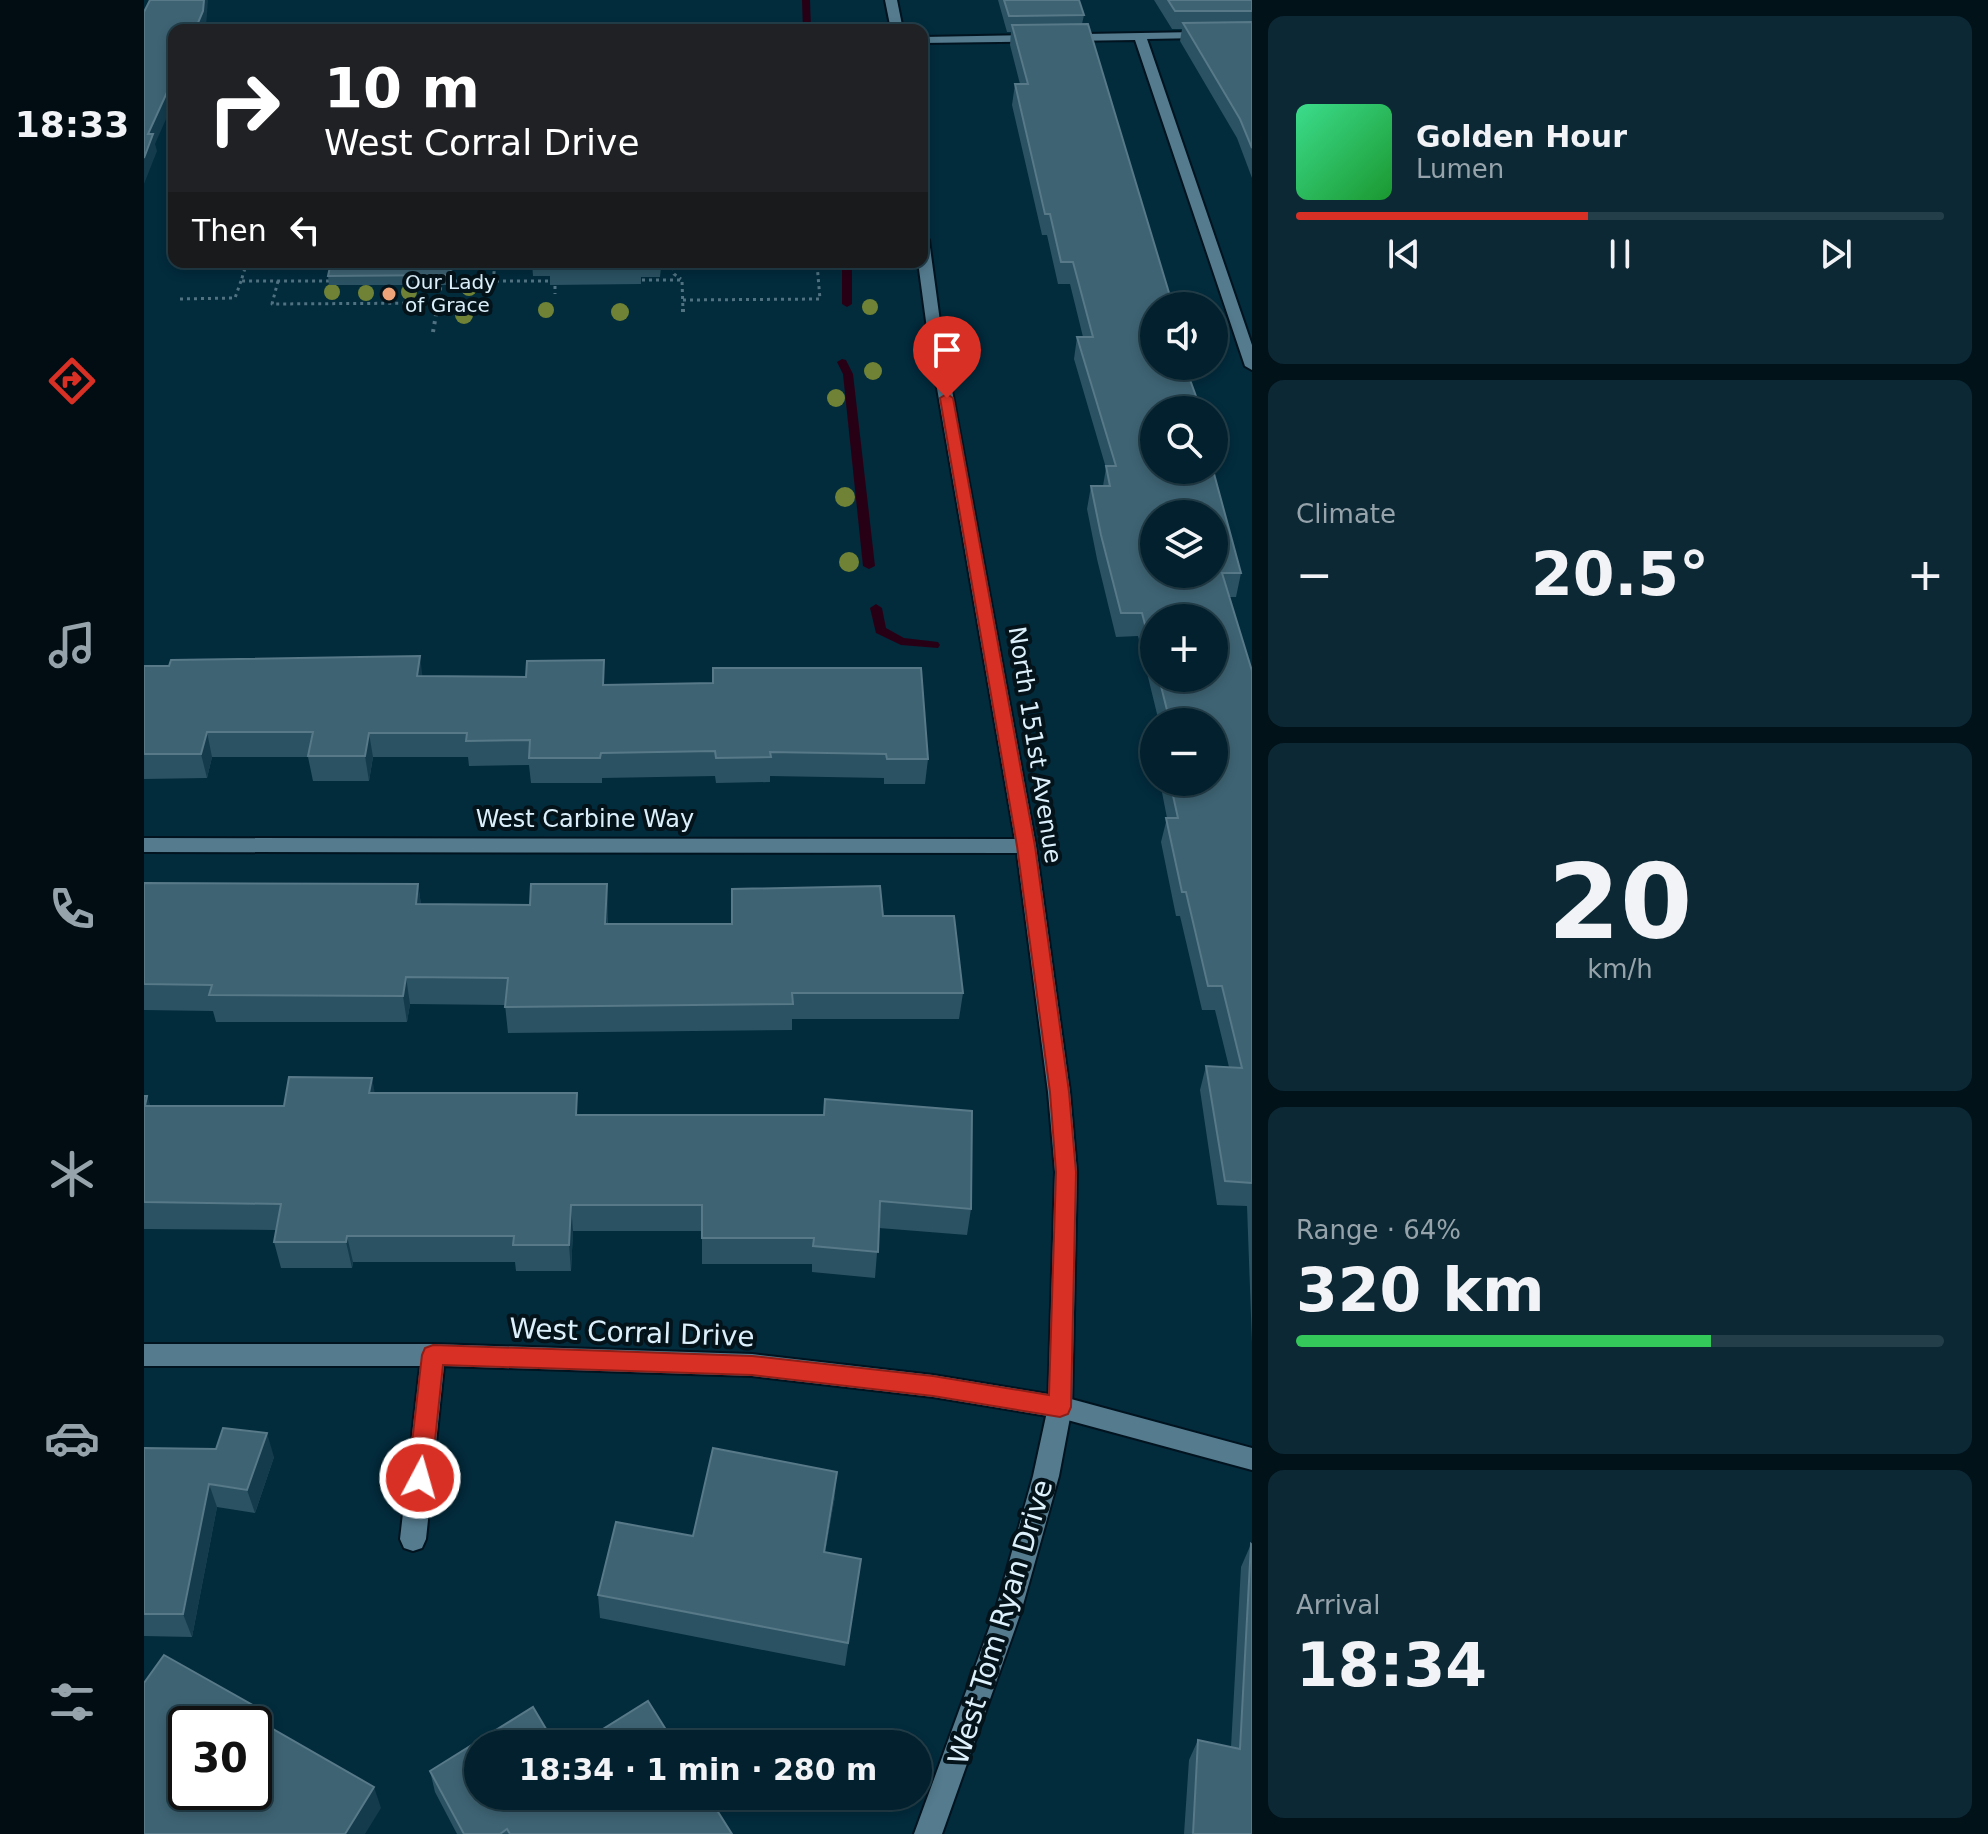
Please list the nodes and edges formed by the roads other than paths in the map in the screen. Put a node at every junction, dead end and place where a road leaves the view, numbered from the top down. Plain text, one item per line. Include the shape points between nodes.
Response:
1 (891, 0) edge
2 (896, 24) edge
3 (1252, 34) edge
4 (1141, 39) junction
5 (928, 40) edge
6 (926, 268) edge
7 (1252, 366) edge
8 (144, 845) edge
9 (1026, 846) junction
10 (144, 1355) edge
11 (433, 1355) junction
12 (1060, 1407) junction
13 (1252, 1459) edge
14 (413, 1539) dead end
15 (928, 1834) edge

1 - 2 street
3 - 4 street
4 - 5 street
4 - 7 street
6 - 9 street, North 151st Avenue
8 - 9 street, West Carbine Way
9 - 12 street, North 151st Avenue via 1066,1172
10 - 11 street, West Corral Drive
11 - 12 street, West Corral Drive via 752,1365
11 - 14 street
12 - 13 street, West Corral Drive
12 - 15 street, West Tom Ryan Drive via 1008,1612

